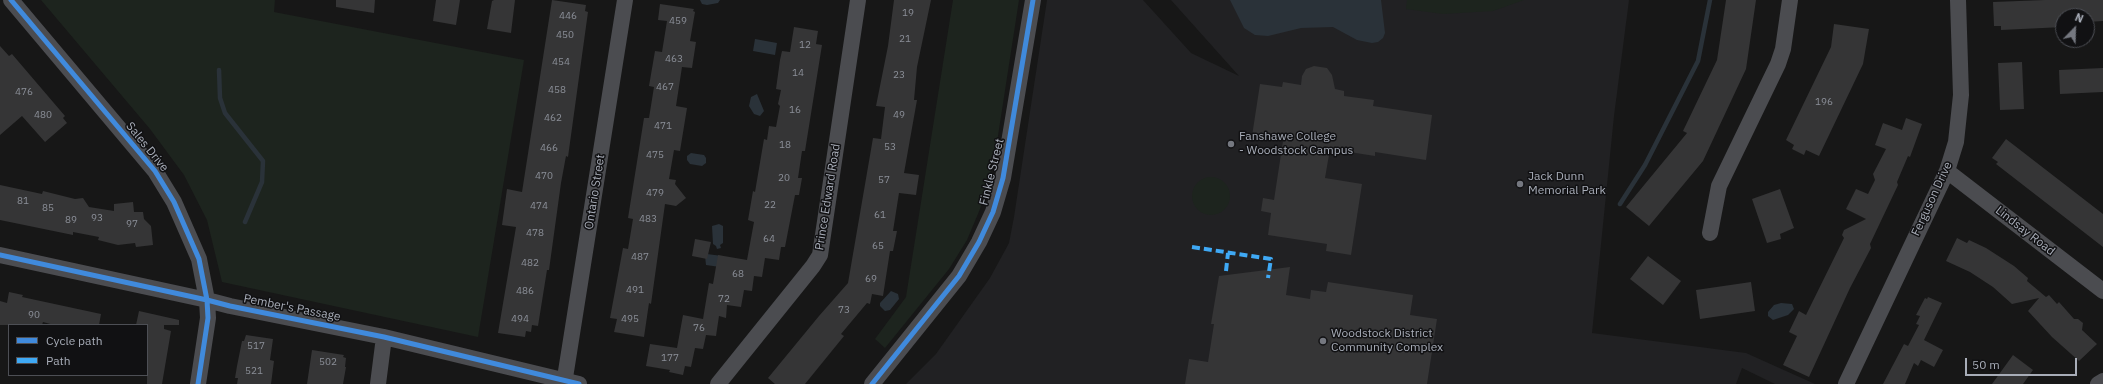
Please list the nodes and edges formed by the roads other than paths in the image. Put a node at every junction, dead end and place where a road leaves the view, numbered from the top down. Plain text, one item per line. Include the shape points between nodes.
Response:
1 (11, 0) edge
2 (625, 0) edge
3 (858, 0) edge
4 (1033, 0) edge
5 (1790, 0) edge
6 (1958, 0) edge
7 (1947, 171) junction
8 (1710, 233) dead end
9 (0, 255) edge
10 (2103, 291) edge
11 (207, 300) junction
12 (384, 337) junction
13 (2103, 381) edge
14 (569, 383) edge
15 (198, 384) edge
16 (378, 384) edge
17 (718, 384) edge
18 (872, 384) edge
19 (1846, 384) edge
20 (2098, 384) edge

1 - 11 street, Sales Drive via 155,171 174,202 199,259
2 - 14 street, Ontario Street
3 - 17 street, Prince Edward Road via 820,254
4 - 18 street, Finkle Street via 1003,178 991,217 959,276
5 - 8 street via 1783,49 1778,64 1719,186
6 - 7 street, Ferguson Drive via 1961,114
7 - 10 street, Lindsay Road
7 - 19 street, Ferguson Drive
9 - 11 street, Pember's Passage
11 - 12 street, Pember's Passage
11 - 15 street, Sales Drive via 208,318
12 - 14 street, Pember's Passage
12 - 16 street
13 - 20 street

